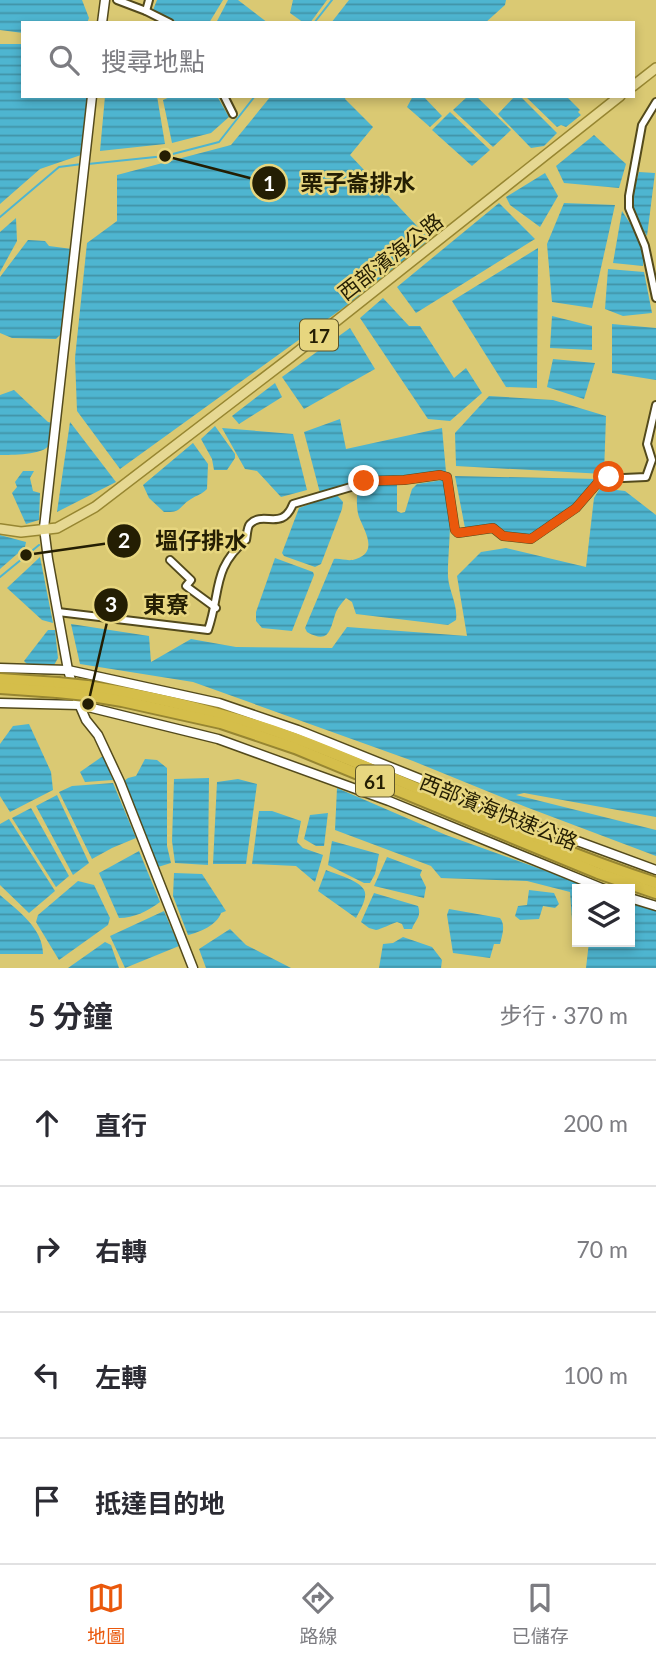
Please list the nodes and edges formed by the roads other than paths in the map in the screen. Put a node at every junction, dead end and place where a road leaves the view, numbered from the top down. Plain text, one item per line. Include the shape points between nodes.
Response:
1 (105, 0) edge
2 (117, 0) edge
3 (149, 0) edge
4 (146, 10) junction
5 (102, 21) edge
6 (166, 21) edge
7 (656, 68) edge
8 (635, 84) edge
9 (92, 98) edge
10 (225, 98) edge
11 (617, 98) edge
12 (656, 102) edge
13 (233, 114) dead end
14 (656, 298) edge
15 (656, 405) edge
16 (44, 528) junction
17 (0, 529) edge
18 (170, 560) dead end
19 (216, 608) junction
20 (58, 612) junction
21 (0, 668) edge
22 (68, 670) junction
23 (0, 679) edge
24 (57, 687) junction
25 (0, 688) edge
26 (84, 696) junction
27 (0, 702) edge
28 (656, 870) edge
29 (656, 883) edge
30 (592, 884) edge
31 (656, 892) edge
32 (635, 900) edge
33 (656, 906) edge
34 (193, 968) edge

1 - 5 street
2 - 4 street
3 - 4 street
4 - 6 street
7 - 8 main road
9 - 16 street
10 - 13 street
11 - 16 main road, 西部濱海公路 / 17 via 95,508 57,528
12 - 14 street via 642,125 629,208 645,246
15 - 19 street via 647,444 652,460 646,477 601,479 576,508 531,539 503,536 493,528 458,533 447,477 364,481 293,504 287,517 248,526 246,540 222,567
16 - 17 main road, 西部濱海公路 / 17
16 - 20 street
18 - 19 street via 191,580 186,586
19 - 20 street via 208,630
20 - 22 street
21 - 22 street
22 - 26 street
22 - 28 street via 233,707
23 - 24 highway, 61
24 - 25 highway, 61
24 - 26 highway, 61, bridge
26 - 27 street
26 - 29 highway, 西部濱海快速公路 / 61 via 124,692 223,715 297,739 600,865
26 - 30 street via 292,764
26 - 31 highway, 西部濱海快速公路 / 61 via 221,723 295,748 598,873
26 - 34 street via 86,720 98,734 116,773
32 - 33 street

